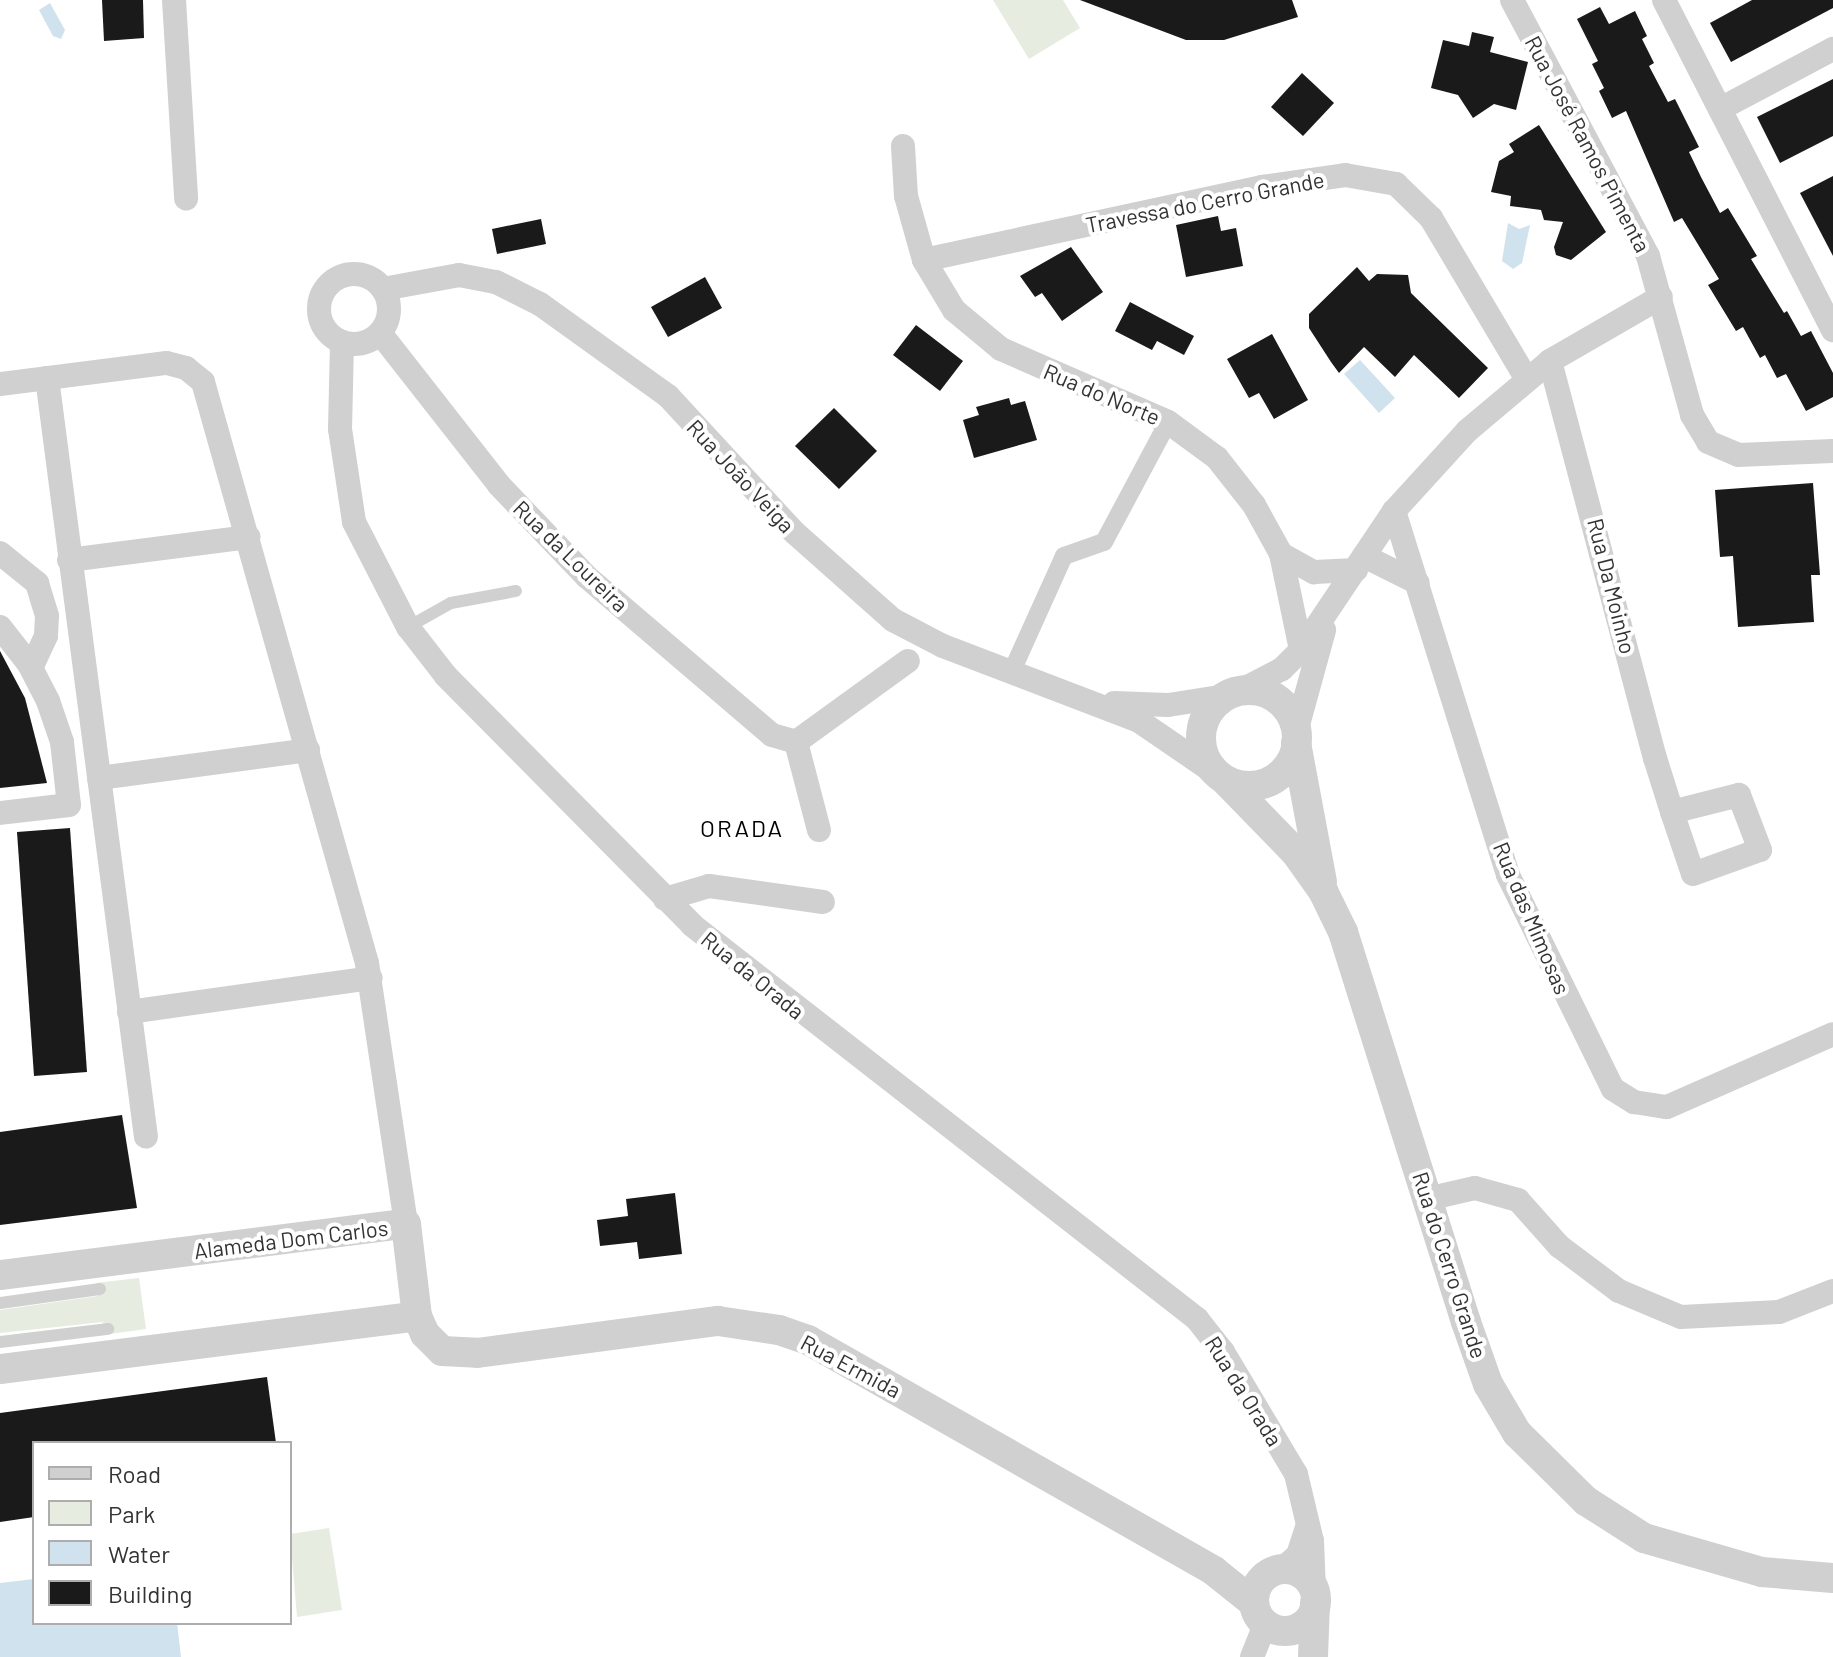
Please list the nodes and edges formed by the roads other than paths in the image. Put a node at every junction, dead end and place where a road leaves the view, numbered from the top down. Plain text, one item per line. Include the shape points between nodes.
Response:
1 (174, 0) edge
2 (1512, 0) edge
3 (1664, 0) edge
4 (1833, 49) edge
5 (1720, 109) junction
6 (903, 146) dead end
7 (186, 199) dead end
8 (924, 260) junction
9 (383, 289) junction
10 (1661, 297) junction
11 (1833, 330) edge
12 (380, 333) junction
13 (342, 342) junction
14 (1550, 361) junction
15 (47, 378) junction
16 (1526, 378) junction
17 (0, 384) edge
18 (1168, 422) junction
19 (1833, 451) edge
20 (1394, 511) junction
21 (249, 537) junction
22 (0, 553) edge
23 (1281, 554) junction
24 (69, 560) junction
25 (1360, 563) junction
26 (1418, 583) junction
27 (516, 591) dead end
28 (1331, 612) junction
29 (0, 627) edge
30 (408, 627) junction
31 (1301, 650) junction
32 (908, 661) dead end
33 (31, 668) junction
34 (1012, 671) junction
35 (1233, 694) junction
36 (1098, 703) junction
37 (1296, 738) junction
38 (796, 742) junction
39 (308, 750) junction
40 (1221, 777) junction
41 (99, 778) junction
42 (1672, 812) dead end
43 (0, 813) edge
44 (819, 830) dead end
45 (1323, 891) junction
46 (665, 899) junction
47 (823, 902) dead end
48 (371, 978) junction
49 (129, 1012) junction
50 (1833, 1034) edge
51 (146, 1137) dead end
52 (1427, 1199) junction
53 (406, 1224) junction
54 (0, 1275) edge
55 (100, 1289) dead end
56 (1833, 1291) edge
57 (0, 1303) edge
58 (417, 1316) junction
59 (108, 1329) dead end
60 (0, 1342) edge
61 (0, 1369) edge
62 (1306, 1517) junction
63 (1277, 1570) junction
64 (1214, 1571) junction
65 (1833, 1578) edge
66 (1315, 1595) junction
67 (1268, 1619) junction
68 (1252, 1657) edge
69 (1311, 1657) edge

1 - 7 street
2 - 10 street, Rua José Ramos Pimenta via 1625,205
3 - 5 street
4 - 5 street
5 - 11 street
6 - 8 street, Rua do Norte via 906,196
8 - 16 street, Travessa do Cerro Grande via 1262,187 1345,175 1396,184 1431,218
8 - 18 street, Rua do Norte via 954,310 1001,349
9 - 12 street via 389,306
9 - 13 street via 358,274 330,284 319,311 326,329
9 - 34 street, Rua João Veiga via 459,275 496,282 540,304 668,396 715,451 859,594 943,646
10 - 14 street
10 - 19 street, Rua José Ramos Pimenta via 1692,415 1708,442 1738,455
12 - 13 street via 362,343
12 - 38 street, Rua da Loureira via 499,485 587,577 772,735
13 - 30 street, Rua da Orada via 340,429 354,522
14 - 16 street
14 - 42 street, Rua Da Moinho
15 - 17 street
15 - 21 street via 167,363 186,368 203,382 211,403
15 - 24 street
16 - 20 street via 1467,431
18 - 23 street, Rua do Norte via 1217,458 1254,505
18 - 34 street via 1104,542 1064,556
20 - 25 street
20 - 26 street, Rua das Mimosas
21 - 24 street
21 - 39 street
22 - 33 street via 37,583 47,616 46,636
23 - 25 street via 1314,572
23 - 31 street, Rua do Norte
24 - 41 street
25 - 26 street
25 - 28 street
26 - 50 street, Rua das Mimosas via 1508,875 1613,1089 1634,1102 1667,1107
27 - 30 lane via 451,603
28 - 31 street
28 - 37 street
29 - 33 street
30 - 46 street, Rua da Orada via 446,676
31 - 35 street via 1282,669
32 - 38 street
33 - 43 street via 62,742 69,805
34 - 36 street, Rua João Veiga
35 - 36 street via 1168,705
35 - 37 street via 1255,691 1283,705
35 - 40 street via 1202,726 1202,751
36 - 40 street, Rua João Veiga via 1139,721
37 - 40 street via 1292,758 1272,780 1242,786
37 - 45 street
38 - 44 street
39 - 41 street
39 - 48 street
40 - 45 street, Rua do Cerro Grande via 1296,853
41 - 49 street
45 - 52 street, Rua do Cerro Grande via 1343,932
46 - 47 street via 709,886
46 - 62 street, Rua da Orada via 776,995 1197,1319 1223,1352 1296,1474
48 - 49 street
48 - 53 street
49 - 51 street
52 - 56 street via 1475,1188 1518,1200 1559,1246 1619,1291 1681,1317 1779,1312
52 - 65 street, Rua do Cerro Grande via 1488,1384 1517,1433 1547,1467 1586,1501 1644,1538 1762,1572
53 - 54 street, Alameda Dom Carlos
53 - 58 street, Alameda Dom Carlos
55 - 57 lane
58 - 61 street
58 - 64 street, Rua Ermida via 442,1351 477,1353 718,1321 779,1330 808,1340
59 - 60 lane
62 - 63 street via 1307,1537 1298,1555
62 - 66 street, Rua da Orada
63 - 64 street via 1246,1577
63 - 66 street via 1298,1572
63 - 67 street via 1258,1584
64 - 67 street
66 - 67 street via 1306,1622
66 - 69 street
67 - 68 street
67 - 69 street

